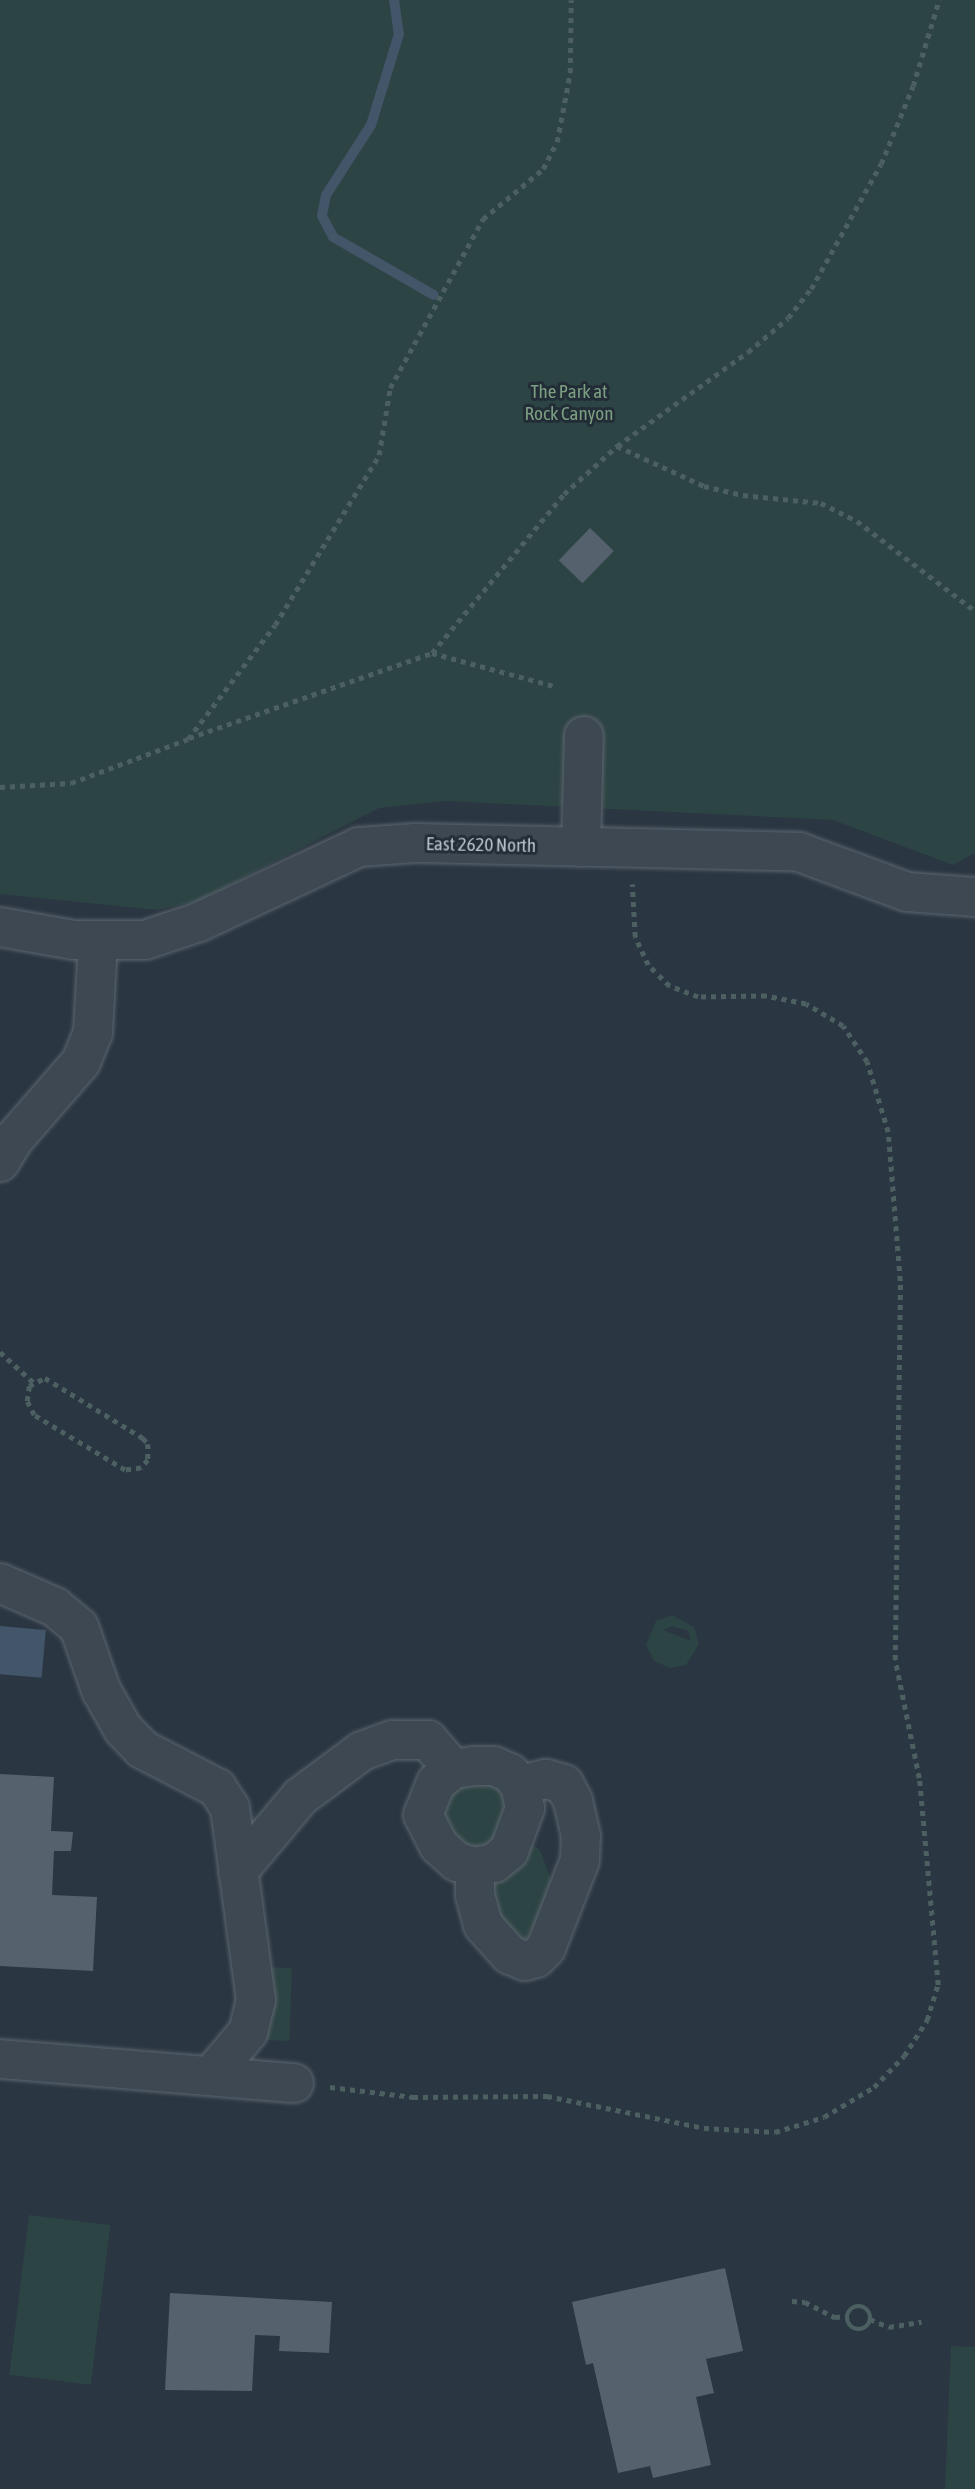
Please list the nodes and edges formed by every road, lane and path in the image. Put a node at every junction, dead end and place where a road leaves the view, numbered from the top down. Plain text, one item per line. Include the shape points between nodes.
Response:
1 (571, 0) edge
2 (939, 0) edge
3 (617, 446) junction
4 (975, 611) edge
5 (432, 653) junction
6 (554, 686) dead end
7 (584, 736) dead end
8 (188, 739) junction
9 (0, 788) edge
10 (581, 847) junction
11 (631, 848) junction
12 (975, 897) edge
13 (0, 927) edge
14 (98, 940) junction
15 (0, 1162) edge
16 (0, 1352) edge
17 (33, 1382) junction
18 (0, 1583) edge
19 (453, 1769) junction
20 (520, 1785) junction
21 (475, 1867) junction
22 (238, 1871) junction
23 (0, 2059) edge
24 (211, 2076) junction
25 (294, 2082) joint
26 (792, 2301) dead end
27 (847, 2316) junction
28 (870, 2319) junction
29 (922, 2322) dead end

1 - 8 path via 570,73 557,142 544,169 483,219 390,388 379,455 275,625
2 - 3 path via 881,164 811,289 788,318 748,352
3 - 4 path via 704,486 821,503 857,521
3 - 5 path via 564,494
5 - 6 path
5 - 8 path
7 - 10 street
8 - 9 path via 71,783
10 - 11 street, East 2620 North
10 - 14 street, East 2620 North via 359,846 200,922 145,940
11 - 12 street, East 2620 North via 799,852 907,892
11 - 25 path via 632,915 648,965 669,986 698,997 766,996 806,1004 843,1026 867,1062 888,1132 900,1294 895,1660 919,1778 938,1985 927,2020 874,2087 824,2117 775,2132 704,2129 547,2096 413,2097
13 - 14 street, East 2620 North
14 - 15 street via 93,1033 80,1062
16 - 17 path
17 - 17 path via 27,1401 34,1415 125,1470 141,1468 148,1460 148,1444 143,1438 53,1380
18 - 22 street via 55,1607 79,1628 101,1690 123,1729 142,1749 217,1788 230,1808
19 - 20 street via 494,1766 510,1773
19 - 21 street via 436,1783 423,1815 439,1846 457,1862
19 - 22 street via 428,1740 393,1740 362,1751 300,1797
20 - 21 street via 525,1808 522,1827 509,1851 494,1863
20 - 21 street via 546,1779 564,1784 581,1836 580,1860 546,1948 536,1958 525,1961 510,1955 483,1925 475,1895
22 - 24 street via 256,2000 248,2032
23 - 24 street
24 - 25 street
26 - 27 path via 805,2302 835,2317
27 - 28 path via 854,2307 862,2307
27 - 28 path via 857,2330 868,2326
28 - 29 path via 889,2327

